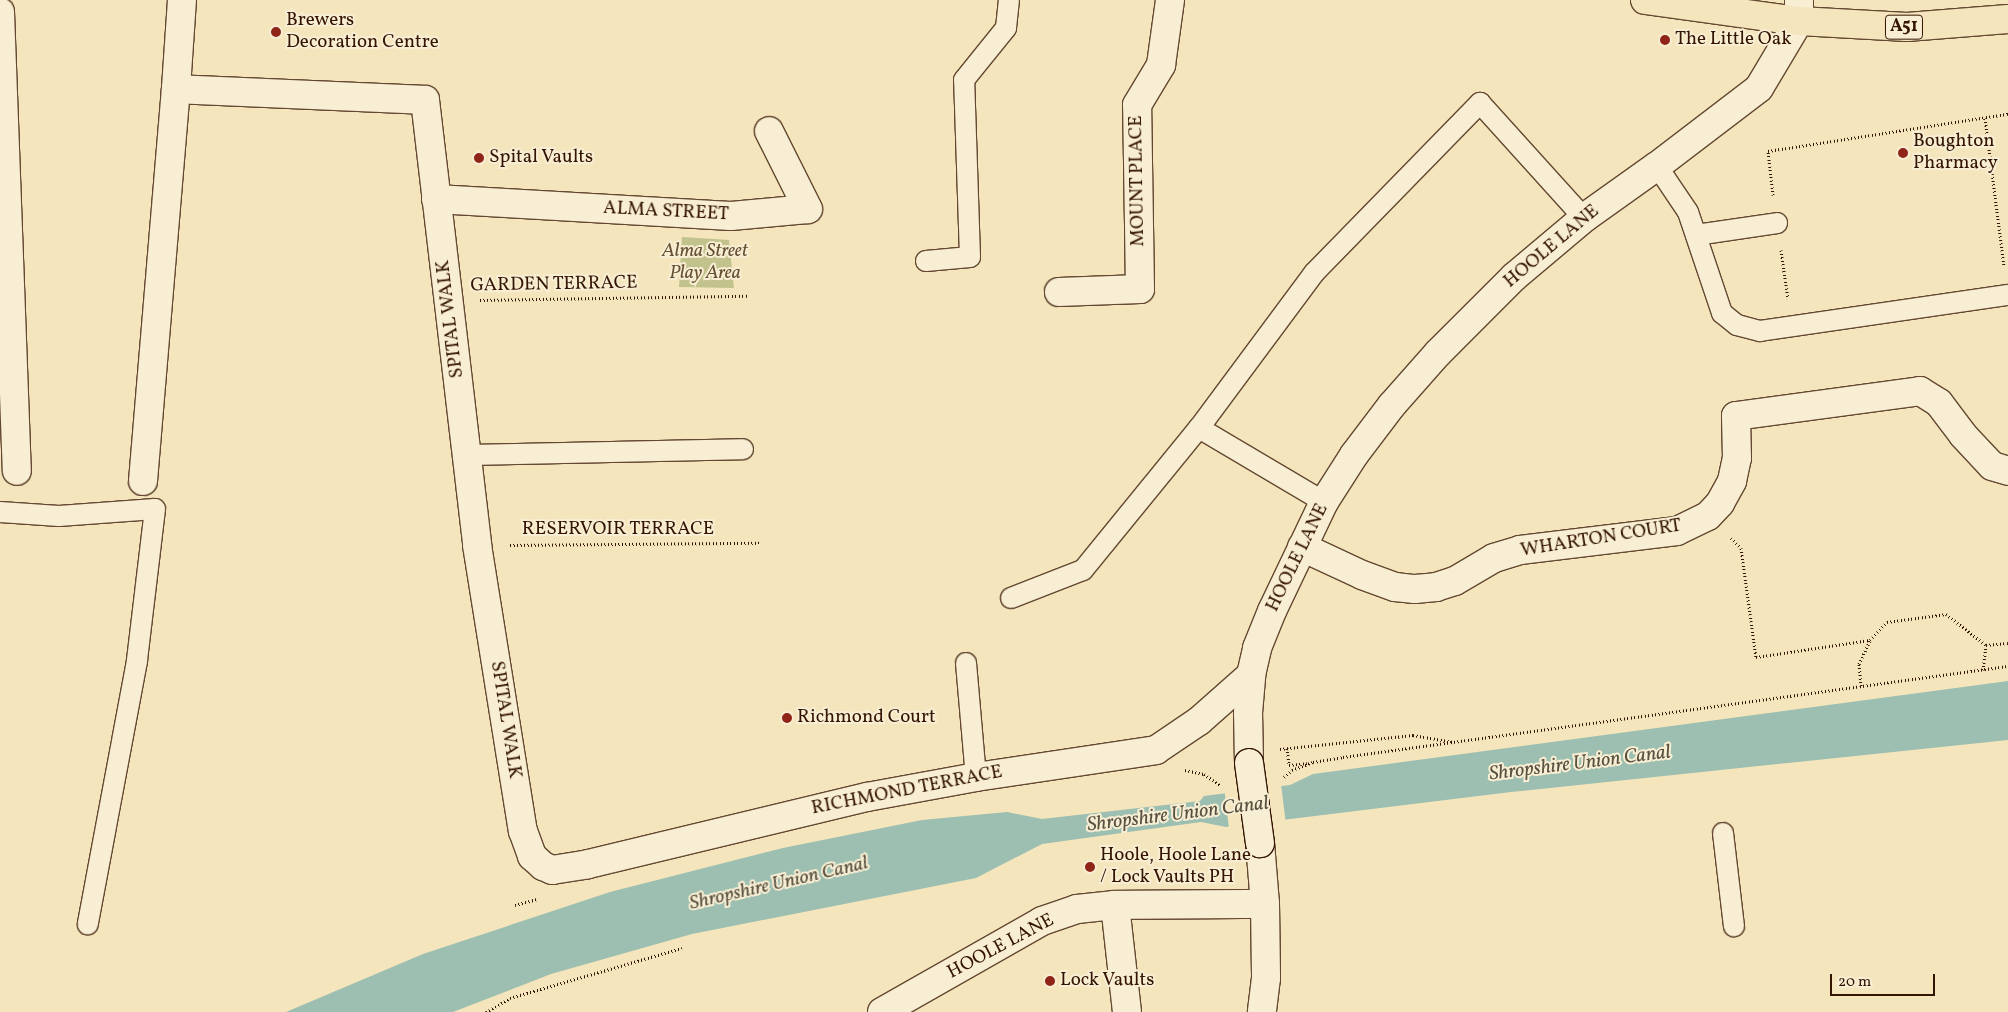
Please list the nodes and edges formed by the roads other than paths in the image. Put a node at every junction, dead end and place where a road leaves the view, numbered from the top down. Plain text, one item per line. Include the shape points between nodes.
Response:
1 (182, 0) edge
2 (1009, 0) edge
3 (1170, 0) edge
4 (1645, 0) edge
5 (1799, 11) edge
6 (0, 12) edge
7 (2008, 19) edge
8 (176, 89) junction
9 (769, 131) dead end
10 (1658, 166) junction
11 (436, 199) junction
12 (1584, 218) junction
13 (1777, 223) road end
14 (1696, 235) junction
15 (926, 260) dead end
16 (1059, 292) dead end
17 (2008, 295) edge
18 (1199, 428) junction
19 (743, 449) dead end
20 (467, 455) junction
21 (17, 471) dead end
22 (2008, 471) edge
23 (143, 481) dead end
24 (1324, 502) junction
25 (0, 512) edge
26 (1302, 547) junction
27 (1011, 598) dead end
28 (966, 663) dead end
29 (1251, 675) junction
30 (976, 777) junction
31 (1723, 833) dead end
32 (543, 866) joint
33 (1265, 904) junction
34 (1115, 905) junction
35 (88, 924) dead end
36 (1734, 926) dead end
37 (883, 1012) edge
38 (1127, 1012) edge
39 (1262, 1012) edge

1 - 8 street
2 - 15 lane via 1006,28 964,80 970,257
3 - 16 street, MOUNT PLACE via 1161,65 1137,104 1140,289
4 - 5 highway, A51
5 - 7 highway, A51 via 1907,27
5 - 10 street, HOOLE LANE via 1759,88
6 - 21 street
8 - 11 street, SPITAL WALK via 425,100
8 - 23 street
9 - 11 street, ALMA STREET via 808,209 731,216
10 - 12 street, HOOLE LANE
10 - 14 lane via 1688,212
11 - 20 street, SPITAL WALK
12 - 18 lane via 1480,103 1314,273
12 - 24 street, HOOLE LANE via 1514,277 1438,353 1392,405
13 - 14 lane
14 - 17 lane via 1722,313 1737,326 1760,331
18 - 24 lane
18 - 27 lane via 1083,570
19 - 20 lane
20 - 32 street, SPITAL WALK via 477,545 523,831 532,856
22 - 26 street, WHARTON COURT via 1992,466 1938,403 1920,391 1736,416 1737,458 1732,481 1720,503 1696,524 1669,533 1520,550 1494,558 1455,581 1415,590 1395,587 1362,575
24 - 26 street, HOOLE LANE
25 - 35 lane via 59,516 155,509 137,661
26 - 29 street, HOOLE LANE via 1268,620
28 - 30 lane
29 - 30 street, RICHMOND TERRACE via 1198,721 1156,750
29 - 33 street, HOOLE LANE, bridge via 1249,758
30 - 32 street, RICHMOND TERRACE via 867,797 588,864 552,870
31 - 36 lane
33 - 34 street, HOOLE LANE
33 - 39 street via 1266,978
34 - 37 street, HOOLE LANE via 1076,909 1042,922
34 - 38 street

